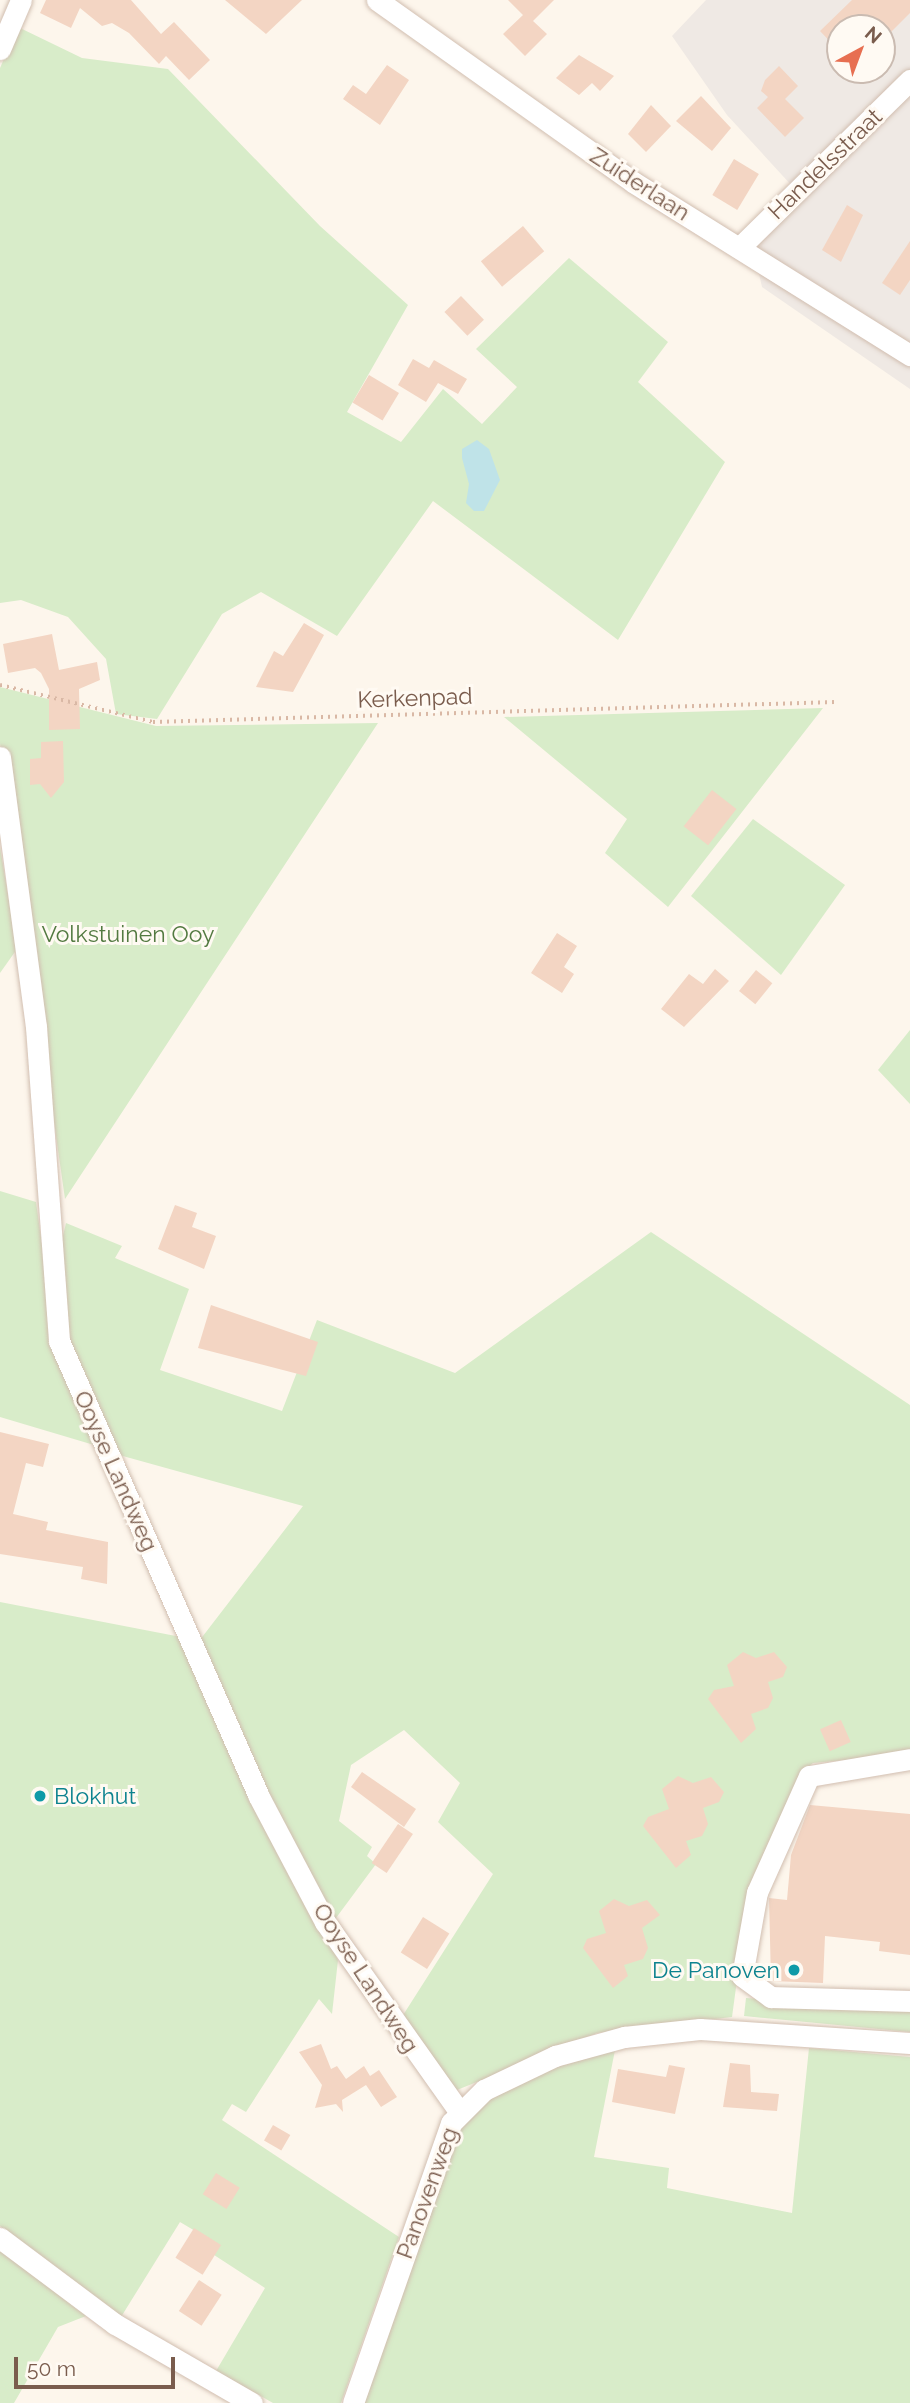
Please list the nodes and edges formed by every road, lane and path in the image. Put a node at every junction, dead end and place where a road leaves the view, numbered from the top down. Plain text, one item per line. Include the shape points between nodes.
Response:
1 (21, 0) edge
2 (377, 0) edge
3 (0, 48) edge
4 (910, 80) edge
5 (739, 248) junction
6 (910, 355) edge
7 (0, 685) edge
8 (835, 702) dead end
9 (0, 757) edge
10 (910, 1759) edge
11 (910, 2001) edge
12 (910, 2043) edge
13 (458, 2110) junction
14 (0, 2238) edge
15 (252, 2403) edge
16 (353, 2403) edge

1 - 3 street
2 - 5 street, Zuiderlaan via 634,182
4 - 5 street, Handelsstraat
5 - 6 street, Zuiderlaan
7 - 8 path, Kerkenpad via 153,722
9 - 13 street, Ooyse Landweg via 36,1027 59,1341 258,1796 326,1922
10 - 11 street via 809,1776 757,1892 742,1976 771,1997
12 - 13 street, Panovenweg via 736,2027 624,2037 555,2056 484,2090
13 - 16 street, Panovenweg
14 - 15 street via 115,2324

